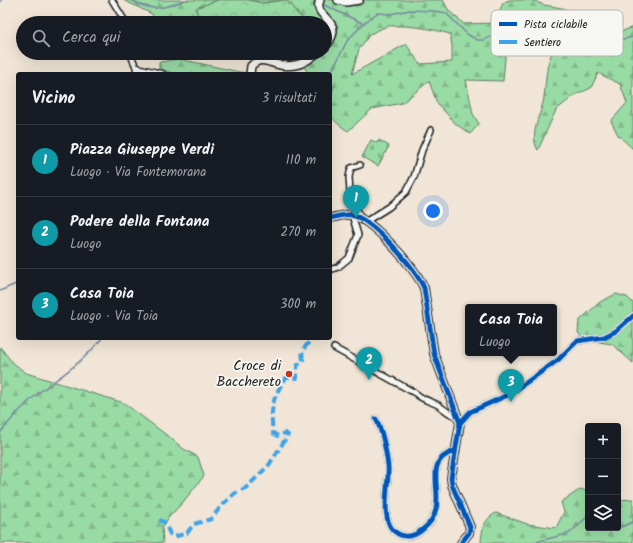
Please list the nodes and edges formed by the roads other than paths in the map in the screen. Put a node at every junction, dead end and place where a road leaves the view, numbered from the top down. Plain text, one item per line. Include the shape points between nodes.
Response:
1 (112, 0) edge
2 (338, 0) edge
3 (359, 0) edge
4 (319, 2) edge
5 (122, 16) edge
6 (325, 16) edge
7 (332, 23) edge
8 (332, 38) edge
9 (133, 60) edge
10 (259, 60) edge
11 (264, 60) edge
12 (307, 60) edge
13 (136, 67) junction
14 (137, 72) edge
15 (155, 72) edge
16 (250, 72) edge
17 (431, 130) dead end
18 (360, 165) dead end
19 (350, 215) junction
20 (332, 218) edge
21 (363, 220) junction
22 (332, 269) edge
23 (633, 316) edge
24 (334, 348) dead end
25 (376, 419) dead end
26 (459, 420) junction
27 (455, 451) junction
28 (461, 543) edge

1 - 5 street
2 - 3 street
4 - 6 street via 320,11
7 - 8 street
9 - 13 street
10 - 16 street via 251,66
11 - 12 street via 285,66
13 - 14 street
13 - 15 street
17 - 21 street via 406,192 389,207
18 - 21 street via 351,168 349,182 350,192
19 - 20 street
19 - 21 street
19 - 22 street via 358,235 349,258
21 - 26 street via 390,244 420,278 424,288 434,354
23 - 26 street via 616,331 604,337 578,341 510,394 470,412
24 - 26 street via 415,393 424,401 438,405
25 - 27 street via 388,466 386,515 390,527 397,534 414,535 432,520 438,504 437,462 442,456
26 - 27 street
27 - 28 street via 452,485 470,527 469,533

